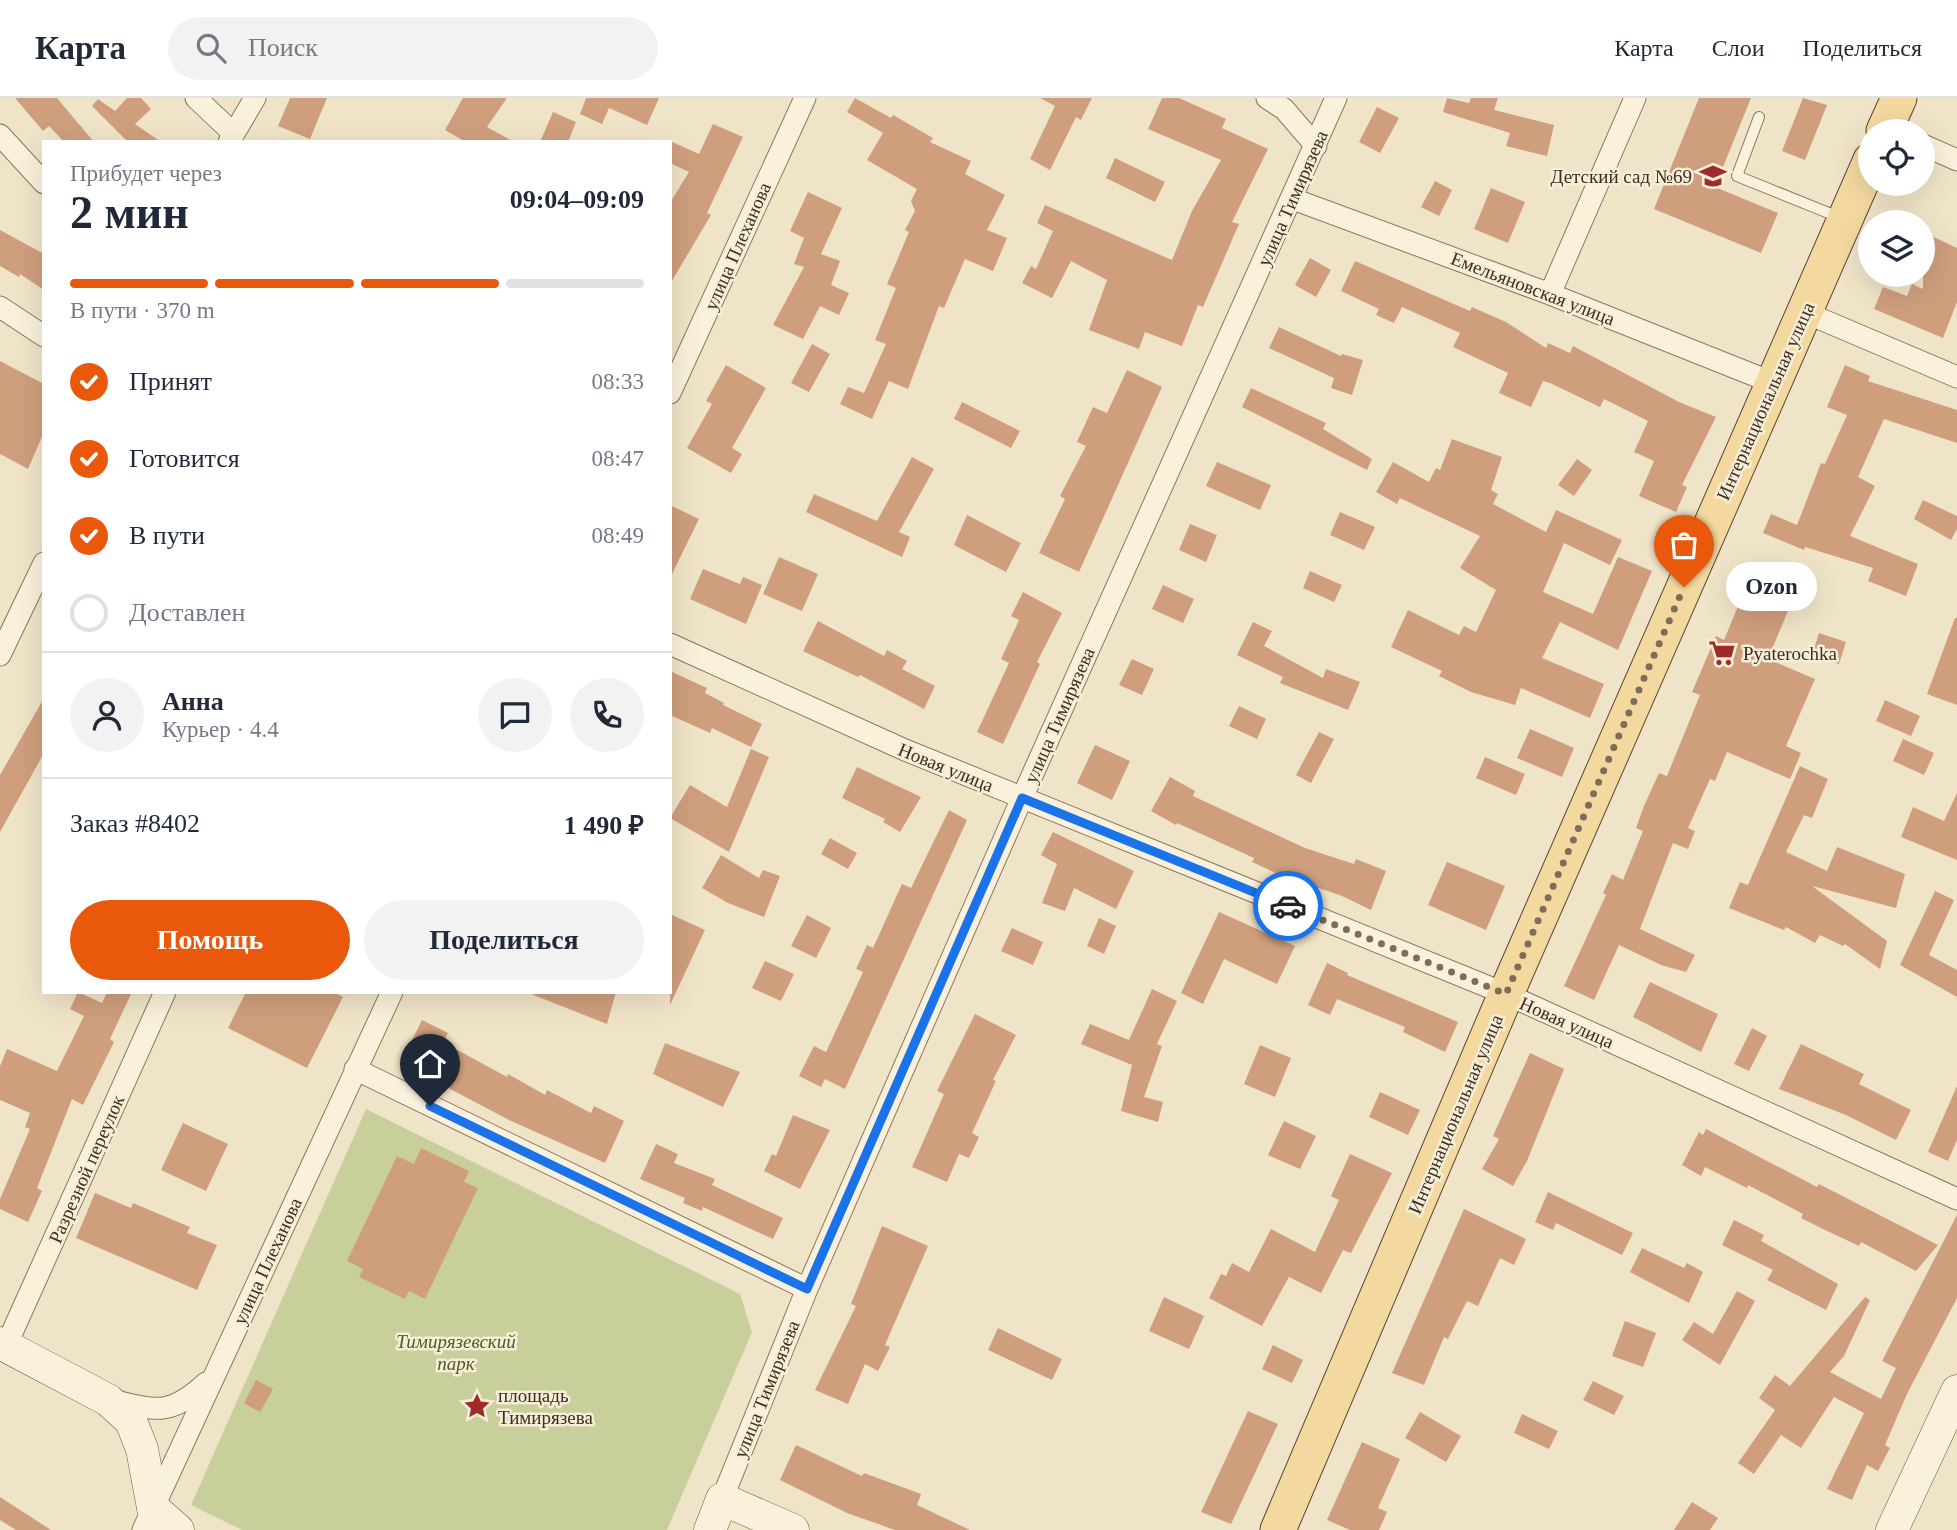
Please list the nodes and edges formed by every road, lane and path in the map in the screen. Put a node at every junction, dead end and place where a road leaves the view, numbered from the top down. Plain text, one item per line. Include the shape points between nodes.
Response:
1 (196, 98) edge
2 (255, 98) edge
3 (804, 98) edge
4 (1267, 98) edge
5 (1336, 98) edge
6 (1635, 98) edge
7 (1759, 117) dead end
8 (0, 135) edge
9 (231, 137) edge
10 (1316, 146) junction
11 (1935, 150) edge
12 (1957, 160) edge
13 (42, 181) edge
14 (1858, 187) edge
15 (1293, 199) junction
16 (1843, 219) junction
17 (1550, 294) junction
18 (0, 307) edge
19 (1804, 312) junction
20 (42, 336) edge
21 (1957, 377) edge
22 (1772, 382) junction
23 (672, 389) edge
24 (42, 568) edge
25 (672, 645) edge
26 (0, 655) edge
27 (1022, 798) junction
28 (164, 994) edge
29 (391, 994) edge
30 (1506, 994) junction
31 (355, 1069) junction
32 (1957, 1199) edge
33 (807, 1289) junction
34 (3, 1344) edge
35 (213, 1377) junction
36 (1957, 1391) edge
37 (108, 1399) junction
38 (722, 1499) junction
39 (148, 1519) edge
40 (178, 1530) edge
41 (710, 1530) edge
42 (793, 1530) edge
43 (1278, 1530) edge
44 (1892, 1530) edge

1 - 9 street
2 - 9 street
3 - 23 street, улица Плеханова
4 - 10 street via 1284,109
5 - 10 street, улица Тимирязева
6 - 17 street
7 - 16 lane via 1737,176
8 - 13 street
10 - 15 street, улица Тимирязева
11 - 12 street
14 - 16 main road, Интернациональная улица
15 - 17 street, Емельяновская улица
15 - 27 street, улица Тимирязева
16 - 19 main road, Интернациональная улица
17 - 22 street, Емельяновская улица
18 - 20 street
19 - 21 street
19 - 22 main road, Интернациональная улица
22 - 30 main road, Интернациональная улица
24 - 26 street
25 - 27 street, Новая улица
27 - 30 street, Новая улица
27 - 33 street, улица Тимирязева
28 - 34 street, Разрезной переулок
29 - 31 street, улица Плеханова
30 - 32 street, Новая улица
30 - 43 main road, Интернациональная улица
31 - 33 street
31 - 35 street, улица Плеханова
33 - 38 street, улица Тимирязева
34 - 37 street
35 - 37 street via 184,1404 162,1409
35 - 39 street, улица Плеханова
36 - 44 street
37 - 39 street via 131,1421 142,1449
38 - 41 street, улица Тимирязева
38 - 42 street
39 - 40 street

